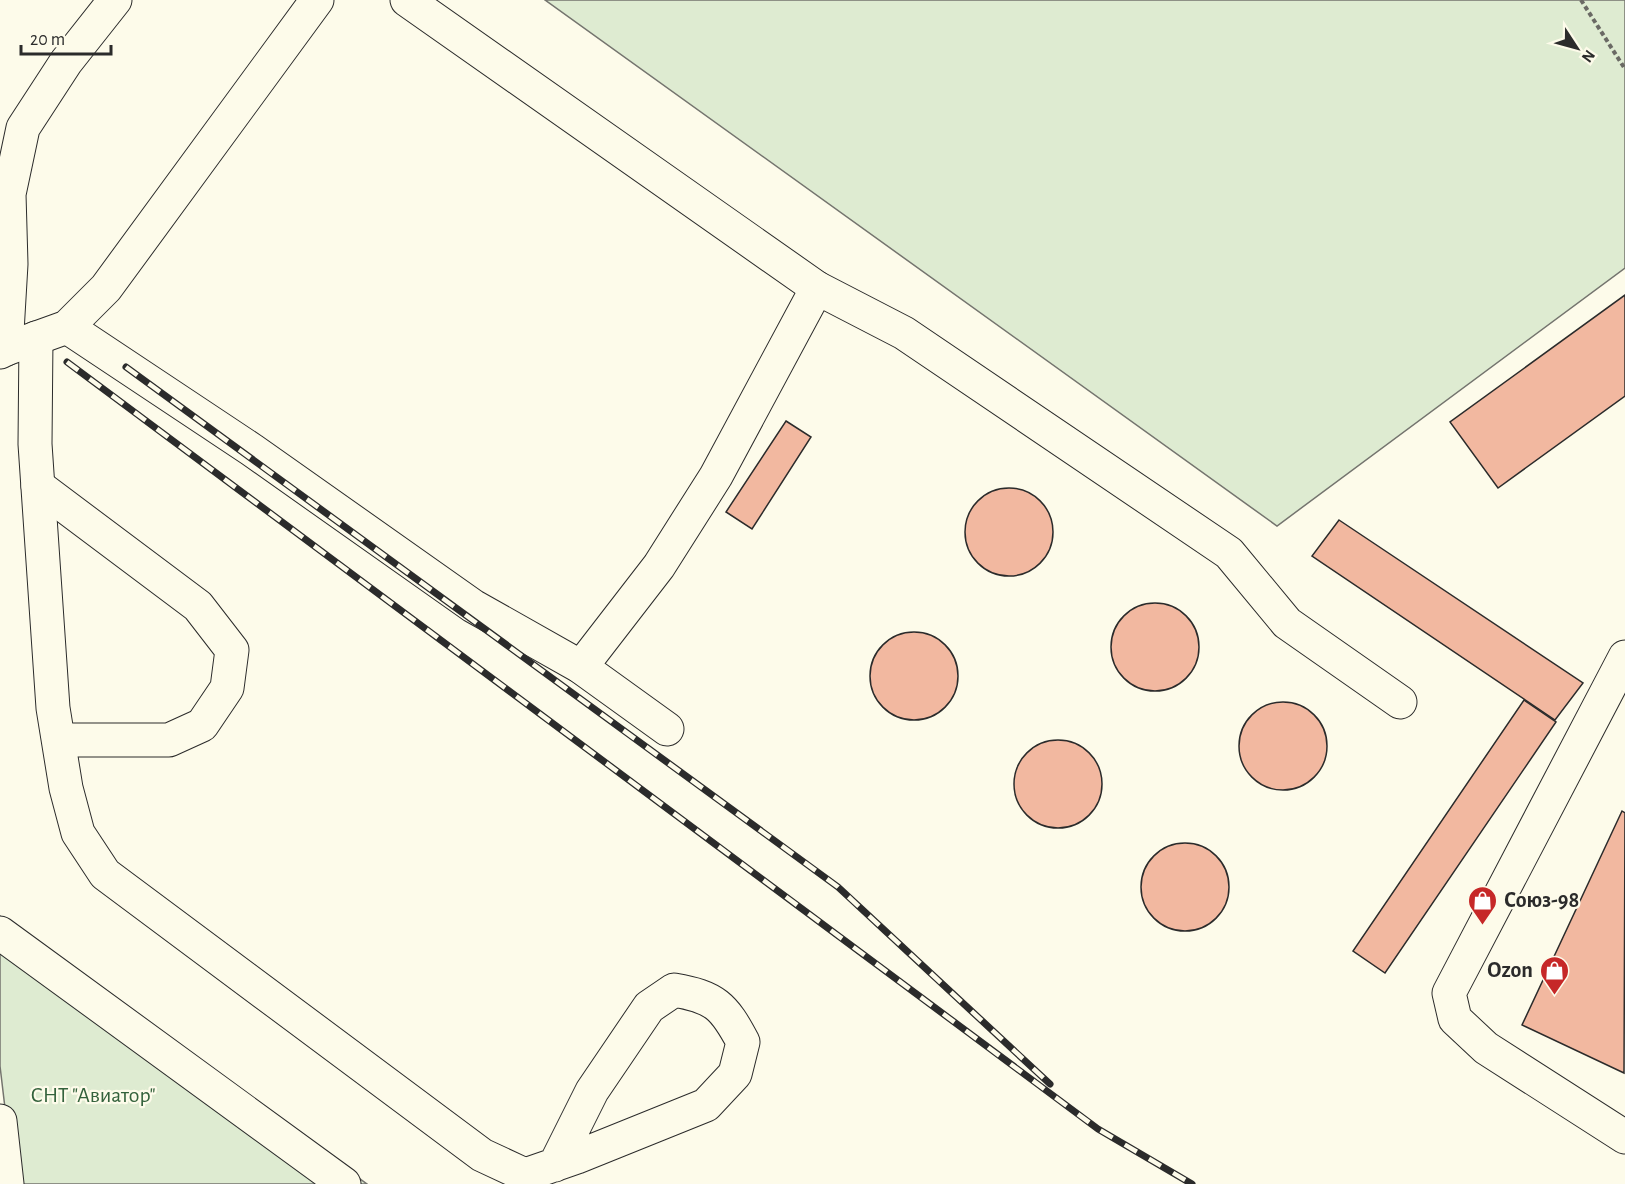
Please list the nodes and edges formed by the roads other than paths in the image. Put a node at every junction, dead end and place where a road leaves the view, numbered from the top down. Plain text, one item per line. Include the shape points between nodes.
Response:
1 (115, 0) edge
2 (317, 0) edge
3 (407, 0) edge
4 (817, 288) junction
5 (67, 327) junction
6 (36, 338) junction
7 (3, 350) edge
8 (38, 486) junction
9 (1624, 661) edge
10 (581, 667) junction
11 (1400, 702) dead end
12 (667, 729) dead end
13 (58, 740) junction
14 (0, 933) edge
15 (0, 1121) edge
16 (1625, 1137) edge
17 (555, 1165) junction
18 (312, 1172) edge
19 (7, 1184) edge
20 (344, 1184) edge

1 - 7 lane via 66,62 23,128 9,194 11,264
2 - 5 lane via 106,288
3 - 4 lane
4 - 10 lane via 716,476 659,566
4 - 11 lane via 904,333 1229,553 1287,622
5 - 6 lane
5 - 10 lane via 252,450 473,606
6 - 7 lane
6 - 8 lane
8 - 13 lane
8 - 13 lane via 198,606 232,650 227,688 202,725 169,740
9 - 16 lane via 1449,993 1455,1019 1486,1048
10 - 12 lane
13 - 17 lane via 78,833 105,874 482,1155 525,1175
14 - 18 lane
15 - 19 lane
17 - 17 lane via 706,1105 735,1074 743,1042 728,1014 702,995 674,990 649,1007 592,1091
18 - 20 lane

